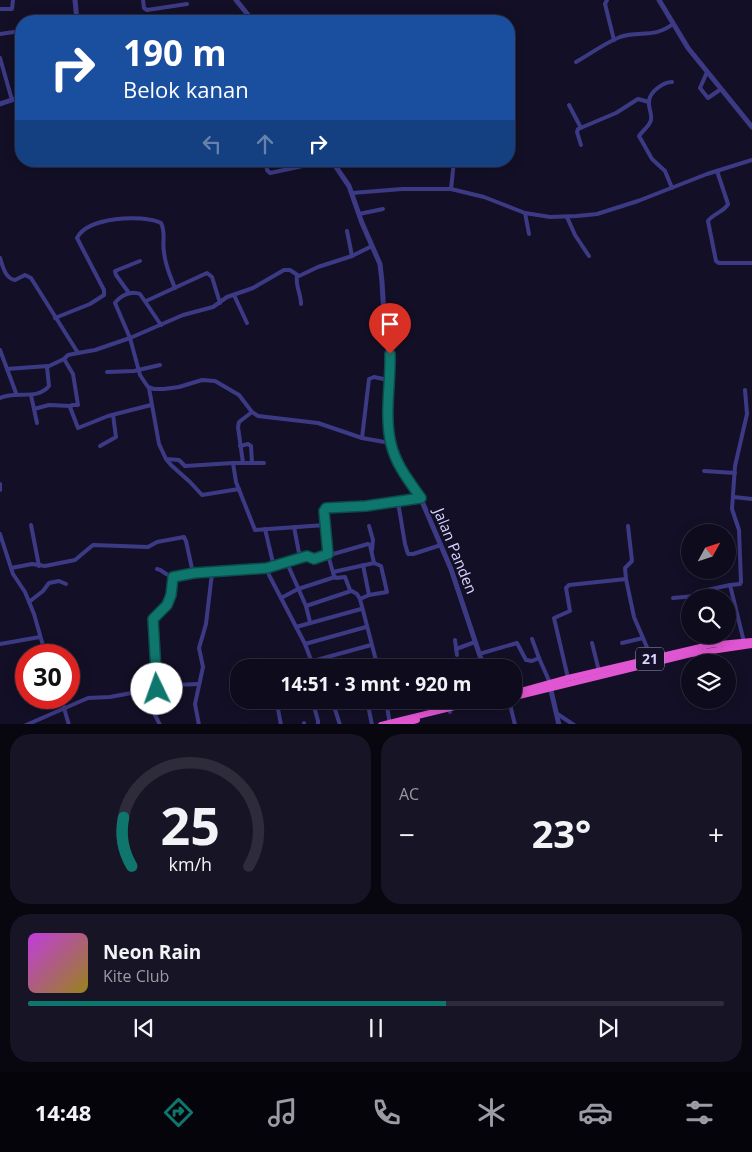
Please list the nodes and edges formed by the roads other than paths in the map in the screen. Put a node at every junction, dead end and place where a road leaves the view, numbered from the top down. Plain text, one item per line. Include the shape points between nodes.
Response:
1 (13, 0) edge
2 (75, 0) edge
3 (143, 0) edge
4 (236, 0) edge
5 (607, 0) edge
6 (658, 0) edge
7 (187, 4) dead end
8 (0, 9) edge
9 (76, 15) edge
10 (248, 15) edge
11 (673, 24) junction
12 (15, 32) edge
13 (0, 34) edge
14 (614, 40) junction
15 (0, 58) edge
16 (576, 62) dead end
17 (707, 72) junction
18 (672, 82) dead end
19 (721, 89) junction
20 (15, 99) edge
21 (12, 100) junction
22 (649, 102) junction
23 (0, 104) edge
24 (568, 105) dead end
25 (752, 127) edge
26 (581, 128) junction
27 (581, 145) dead end
28 (752, 160) edge
29 (267, 167) edge
30 (298, 167) edge
31 (337, 167) edge
32 (454, 167) edge
33 (717, 171) junction
34 (672, 188) junction
35 (452, 189) junction
36 (352, 192) junction
37 (383, 209) dead end
38 (525, 213) junction
39 (359, 214) junction
40 (567, 217) junction
41 (347, 230) dead end
42 (529, 234) dead end
43 (372, 246) junction
44 (352, 256) junction
45 (589, 256) dead end
46 (0, 258) edge
47 (140, 261) dead end
48 (752, 263) edge
49 (297, 275) junction
50 (175, 288) junction
51 (129, 293) junction
52 (234, 295) junction
53 (146, 301) junction
54 (220, 303) junction
55 (301, 304) dead end
56 (55, 318) junction
57 (247, 323) dead end
58 (161, 324) junction
59 (130, 338) junction
60 (0, 350) edge
61 (78, 353) junction
62 (64, 359) junction
63 (160, 365) dead end
64 (48, 366) junction
65 (7, 369) junction
66 (138, 370) junction
67 (107, 372) dead end
68 (388, 380) junction
69 (148, 387) junction
70 (745, 390) dead end
71 (16, 393) junction
72 (31, 395) junction
73 (0, 398) edge
74 (151, 405) junction
75 (71, 406) junction
76 (34, 409) junction
77 (252, 412) junction
78 (112, 415) junction
79 (37, 424) dead end
80 (362, 438) junction
81 (390, 443) junction
82 (100, 446) dead end
83 (240, 446) junction
84 (166, 459) junction
85 (243, 462) junction
86 (233, 463) junction
87 (252, 463) junction
88 (264, 463) dead end
89 (704, 471) dead end
90 (735, 473) junction
91 (0, 484) edge
92 (239, 488) junction
93 (0, 490) edge
94 (734, 497) junction
95 (421, 498) junction
96 (752, 499) edge
97 (398, 502) junction
98 (30, 525) dead end
99 (325, 525) junction
100 (369, 526) dead end
101 (628, 526) dead end
102 (294, 527) junction
103 (265, 529) junction
104 (0, 534) edge
105 (441, 545) junction
106 (372, 552) junction
107 (328, 554) junction
108 (300, 558) junction
109 (288, 563) junction
110 (374, 563) junction
111 (363, 565) junction
112 (39, 566) junction
113 (274, 567) junction
114 (11, 568) junction
115 (267, 568) junction
116 (157, 570) dead end
117 (333, 572) junction
118 (194, 573) junction
119 (212, 573) junction
120 (175, 576) junction
121 (335, 578) junction
122 (626, 579) junction
123 (66, 584) dead end
124 (730, 585) junction
125 (298, 589) junction
126 (712, 589) edge
127 (351, 591) junction
128 (369, 595) junction
129 (281, 598) junction
130 (673, 598) dead end
131 (681, 598) edge
132 (360, 599) junction
133 (29, 602) junction
134 (306, 606) junction
135 (361, 609) junction
136 (310, 622) junction
137 (296, 627) junction
138 (366, 627) junction
139 (40, 637) junction
140 (643, 638) junction
141 (455, 640) dead end
142 (532, 640) dead end
143 (752, 641) edge
144 (475, 642) junction
145 (744, 642) junction
146 (592, 643) dead end
147 (622, 643) dead end
148 (0, 644) edge
149 (43, 644) edge
150 (305, 644) junction
151 (371, 645) junction
152 (709, 645) joint
153 (752, 645) edge
154 (456, 649) junction
155 (479, 654) junction
156 (457, 655) dead end
157 (539, 658) junction
158 (311, 659) edge
159 (319, 659) edge
160 (375, 659) edge
161 (481, 659) edge
162 (652, 659) junction
163 (599, 672) junction
164 (568, 678) junction
165 (199, 684) junction
166 (550, 686) junction
167 (157, 689) junction
168 (151, 690) junction
169 (522, 691) edge
170 (522, 695) edge
171 (80, 701) edge
172 (61, 709) edge
173 (63, 709) edge
174 (278, 709) dead end
175 (315, 709) edge
176 (335, 709) edge
177 (369, 709) edge
178 (388, 709) edge
179 (455, 709) edge
180 (511, 709) edge
181 (450, 710) joint
182 (556, 713) junction
183 (415, 718) junction
184 (390, 723) edge
185 (26, 724) edge
186 (69, 724) edge
187 (160, 724) edge
188 (199, 724) edge
189 (281, 724) edge
190 (318, 724) edge
191 (340, 724) edge
192 (372, 724) edge
193 (381, 724) edge
194 (399, 724) edge
195 (515, 724) edge
196 (559, 724) edge
197 (574, 724) edge

1 - 8 street via 12,9
2 - 9 street
3 - 7 street via 147,10
4 - 10 street
5 - 14 street via 605,4
6 - 11 street
11 - 14 street via 660,32 622,36
11 - 17 street
12 - 13 street
14 - 16 street
15 - 21 street
17 - 19 street
17 - 19 street via 700,88 708,98
18 - 22 street via 663,84
19 - 25 street
20 - 21 street
21 - 23 street
22 - 26 street via 638,99 616,113
22 - 34 street via 651,118 640,138 654,162 665,171
24 - 26 street
26 - 27 street via 577,131
28 - 33 street
29 - 30 street via 270,173
31 - 36 street, Jalan Panden
32 - 35 street
33 - 34 street
33 - 48 street via 728,204 726,209 708,220 716,261 719,264
34 - 40 street via 608,211
35 - 36 street
35 - 38 street
36 - 39 street, Jalan Panden
37 - 39 street
38 - 40 street
38 - 42 street
39 - 43 street, Jalan Panden
40 - 45 street
41 - 44 street
43 - 44 street
43 - 68 street, Jalan Panden via 380,264 390,359
44 - 49 street
46 - 56 street via 10,278 15,280 26,274 31,278
47 - 51 street via 115,271
49 - 52 street via 286,270
49 - 55 street
50 - 53 street
50 - 54 street via 208,273
50 - 56 street via 163,251 164,228 161,224 135,219 102,222 80,233 77,238 104,295
51 - 53 street via 140,294
51 - 59 street via 115,303
52 - 54 street
52 - 57 street
53 - 58 street
54 - 58 street
56 - 61 street
58 - 59 street
59 - 61 street
59 - 66 street
60 - 65 street
61 - 62 street via 68,354
62 - 64 street
62 - 75 street via 73,374 78,403
63 - 66 street
64 - 65 street
64 - 72 street via 48,387
65 - 71 street
66 - 67 street
66 - 69 street
68 - 80 street via 370,379
68 - 81 street, Jalan Panden
69 - 74 street
69 - 77 street via 164,389 202,380 214,381 239,395
70 - 90 street via 747,414
71 - 72 street
71 - 73 street
72 - 76 street
74 - 78 street
74 - 84 street via 160,447
75 - 76 street via 49,405
75 - 78 street via 78,429
76 - 79 street
77 - 80 street via 260,416 323,424
77 - 83 street via 238,425
78 - 82 street via 116,436
80 - 81 street
81 - 95 street, Jalan Panden via 400,467
83 - 85 street
83 - 87 street via 250,446
84 - 86 street via 179,460 185,466
84 - 92 street via 202,495
85 - 86 street
85 - 87 street
86 - 92 street
87 - 88 street
89 - 90 street
90 - 94 street
91 - 93 street
92 - 103 street via 253,528
94 - 96 street
94 - 124 street via 732,509 739,530 741,582
95 - 97 street
95 - 105 street, Jalan Panden
97 - 99 street via 326,508
97 - 105 street via 408,554
98 - 112 street
99 - 102 street
99 - 107 street
100 - 106 street
101 - 122 street via 632,561 625,568
102 - 103 street
102 - 108 street
103 - 113 street
104 - 114 street
105 - 144 street, Jalan Panden
106 - 107 street via 368,544
106 - 110 street
107 - 108 street via 314,559
107 - 117 street
108 - 109 street
109 - 113 street
109 - 125 street
110 - 111 street
110 - 128 street via 382,567 387,591
111 - 117 street
111 - 128 street
112 - 114 street
112 - 118 street via 75,560 93,545 148,547 156,542 184,537
113 - 115 street
114 - 133 street
115 - 119 street
115 - 129 street
116 - 120 street
117 - 121 street
118 - 119 street
118 - 120 street
119 - 165 street via 206,624 199,648 203,664
120 - 167 street via 167,605 153,619
121 - 125 street
121 - 127 street via 345,577
122 - 140 street via 630,606
122 - 164 street via 566,587 570,611 554,618
123 - 133 street via 49,582
124 - 126 street
124 - 145 street
125 - 129 street
125 - 134 street
127 - 132 street
127 - 134 street
128 - 132 street
129 - 137 street
130 - 131 street
132 - 135 street
133 - 139 street
134 - 136 street
135 - 136 street
135 - 138 street
136 - 137 street
137 - 150 street
138 - 150 street
138 - 151 street
139 - 148 street
139 - 149 street
140 - 147 street
140 - 162 street
141 - 154 street
142 - 157 street
143 - 145 highway, 21
144 - 154 street
144 - 155 street, Jalan Panden
145 - 152 highway, 21
146 - 163 street
150 - 158 street
151 - 159 street
151 - 160 street
152 - 162 highway, 21
153 - 166 highway, 21 via 691,654
154 - 156 street
155 - 157 street via 517,642 526,660
155 - 161 street, Jalan Panden
157 - 166 street
162 - 163 highway, 21
163 - 164 highway, 21
164 - 166 highway, 21
165 - 167 street
165 - 188 street via 195,704
166 - 169 highway, 21
166 - 170 highway, 21
166 - 182 street
167 - 168 street
168 - 171 street
168 - 187 street via 155,715
172 - 185 street
173 - 186 street
174 - 189 street
175 - 190 street
176 - 191 street
177 - 192 street
178 - 184 street
179 - 181 highway
180 - 195 street
181 - 183 highway
182 - 196 street
182 - 197 street
183 - 184 highway
183 - 194 highway
184 - 193 highway

